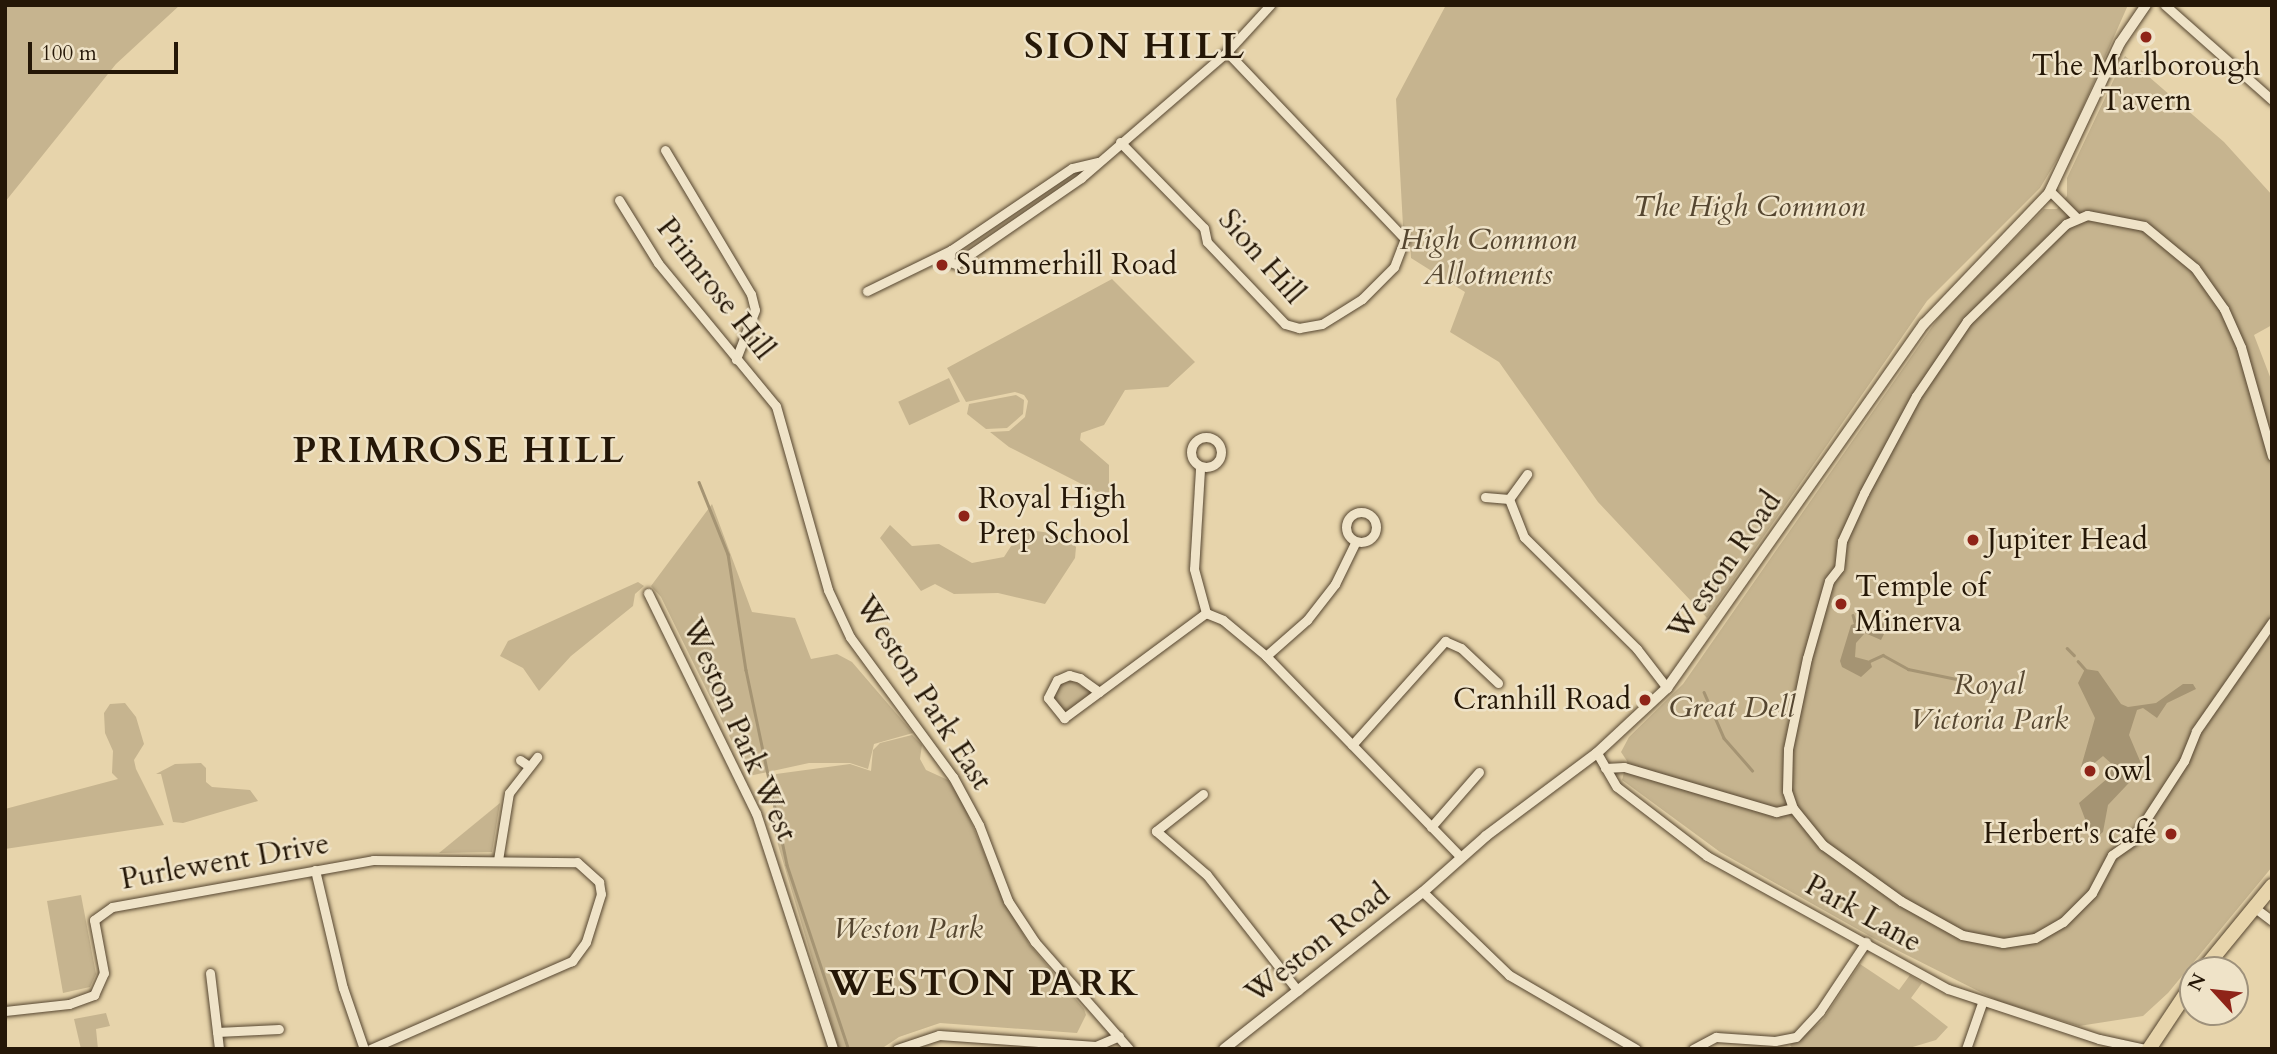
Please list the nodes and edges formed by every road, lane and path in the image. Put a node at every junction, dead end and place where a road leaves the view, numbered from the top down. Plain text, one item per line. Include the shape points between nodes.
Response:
1 (1270, 5) edge
2 (2146, 5) edge
3 (2165, 5) edge
4 (1227, 52) junction
5 (2272, 100) edge
6 (1120, 142) junction
7 (665, 150) dead end
8 (1098, 162) junction
9 (2050, 191) junction
10 (619, 200) dead end
11 (2076, 217) junction
12 (951, 250) junction
13 (867, 291) dead end
14 (736, 359) junction
15 (776, 406) joint
16 (2272, 456) edge
17 (1200, 469) dead end
18 (1527, 474) dead end
19 (1485, 497) dead end
20 (1509, 499) junction
21 (1355, 543) dead end
22 (648, 593) dead end
23 (1206, 614) junction
24 (2272, 622) edge
25 (1266, 656) junction
26 (1498, 683) dead end
27 (1667, 688) junction
28 (1099, 692) junction
29 (1352, 745) junction
30 (1597, 754) junction
31 (537, 757) dead end
32 (520, 760) dead end
33 (529, 766) junction
34 (1605, 768) junction
35 (1479, 772) dead end
36 (1203, 794) dead end
37 (1793, 808) junction
38 (1431, 827) junction
39 (1461, 857) junction
40 (498, 859) junction
41 (315, 870) junction
42 (2272, 886) edge
43 (1423, 892) junction
44 (2255, 908) junction
45 (2272, 921) edge
46 (1866, 942) junction
47 (2215, 956) edge
48 (210, 973) dead end
49 (1298, 991) junction
50 (1982, 1003) junction
51 (2179, 1003) edge
52 (5, 1011) edge
53 (278, 1029) dead end
54 (217, 1032) junction
55 (1119, 1036) junction
56 (2097, 1044) edge
57 (219, 1049) edge
58 (364, 1049) edge
59 (371, 1049) edge
60 (833, 1049) edge
61 (897, 1049) edge
62 (1129, 1049) edge
63 (1224, 1049) edge
64 (1636, 1049) edge
65 (1693, 1049) edge
66 (1966, 1049) edge
67 (2147, 1049) edge

1 - 4 street
2 - 9 street, Weston Road via 2120,43
3 - 5 street
4 - 6 street
4 - 6 street, Sion Hill via 1405,239 1394,267 1362,299 1322,324 1298,328 1285,324 1207,242 1203,228
6 - 8 street
7 - 14 street via 751,294 755,310
8 - 12 street via 1072,168
8 - 12 street via 956,264 949,262
9 - 11 street
9 - 27 street, Weston Road via 1924,324
10 - 14 street, Primrose Hill via 658,263
11 - 16 street via 2105,216 2144,226 2203,277 2241,347
11 - 37 street via 2029,256 1967,321 1916,396 1864,493 1842,541 1839,568 1829,581 1807,659 1787,749 1787,791
12 - 13 street
14 - 15 street, Primrose Hill
15 - 55 street, Weston Park East via 820,566 850,637 953,777 979,825 1008,901 1035,942
17 - 23 street via 1194,569
18 - 20 street
19 - 20 street
20 - 27 street via 1524,537 1637,649
21 - 25 street via 1335,584 1307,620
22 - 60 street, Weston Park West via 756,813
23 - 25 street via 1230,624
23 - 28 street
24 - 37 street via 2196,731 2184,761 2132,841 2112,855 2092,893 2063,922 2035,938 2003,943 1962,935 1901,901 1823,845
25 - 29 street
26 - 29 street via 1461,648 1442,637
27 - 30 street, Weston Road
28 - 28 street via 1069,675 1057,680 1048,698 1064,718
29 - 38 street
30 - 34 street, Park Lane
30 - 39 street, Weston Road
31 - 33 street
32 - 33 street
33 - 40 street via 505,805
34 - 37 street via 1623,767 1776,812
34 - 46 street, Park Lane via 1617,787 1707,856
35 - 38 street
36 - 49 street via 1156,831 1207,875
38 - 39 street
39 - 43 street, Weston Road
40 - 41 street, Purlewent Drive via 373,860
40 - 59 street, Purlewent Drive via 577,862 590,870 599,881 601,894 581,953 560,968
41 - 52 street, Purlewent Drive via 102,911 92,931 103,973 94,995
41 - 58 street via 343,988
42 - 44 main road
43 - 49 street, Weston Road
43 - 64 street via 1509,975
44 - 45 street
44 - 47 main road
46 - 50 street, Park Lane
46 - 65 street via 1821,1011 1796,1037 1775,1041 1716,1037
48 - 54 street
49 - 63 street, Weston Road
50 - 56 street, Park Lane
50 - 66 street
51 - 67 main road
53 - 54 street
54 - 57 street
55 - 61 street via 1096,1046 939,1035
55 - 62 street, Weston Park East
56 - 67 street, Park Lane

